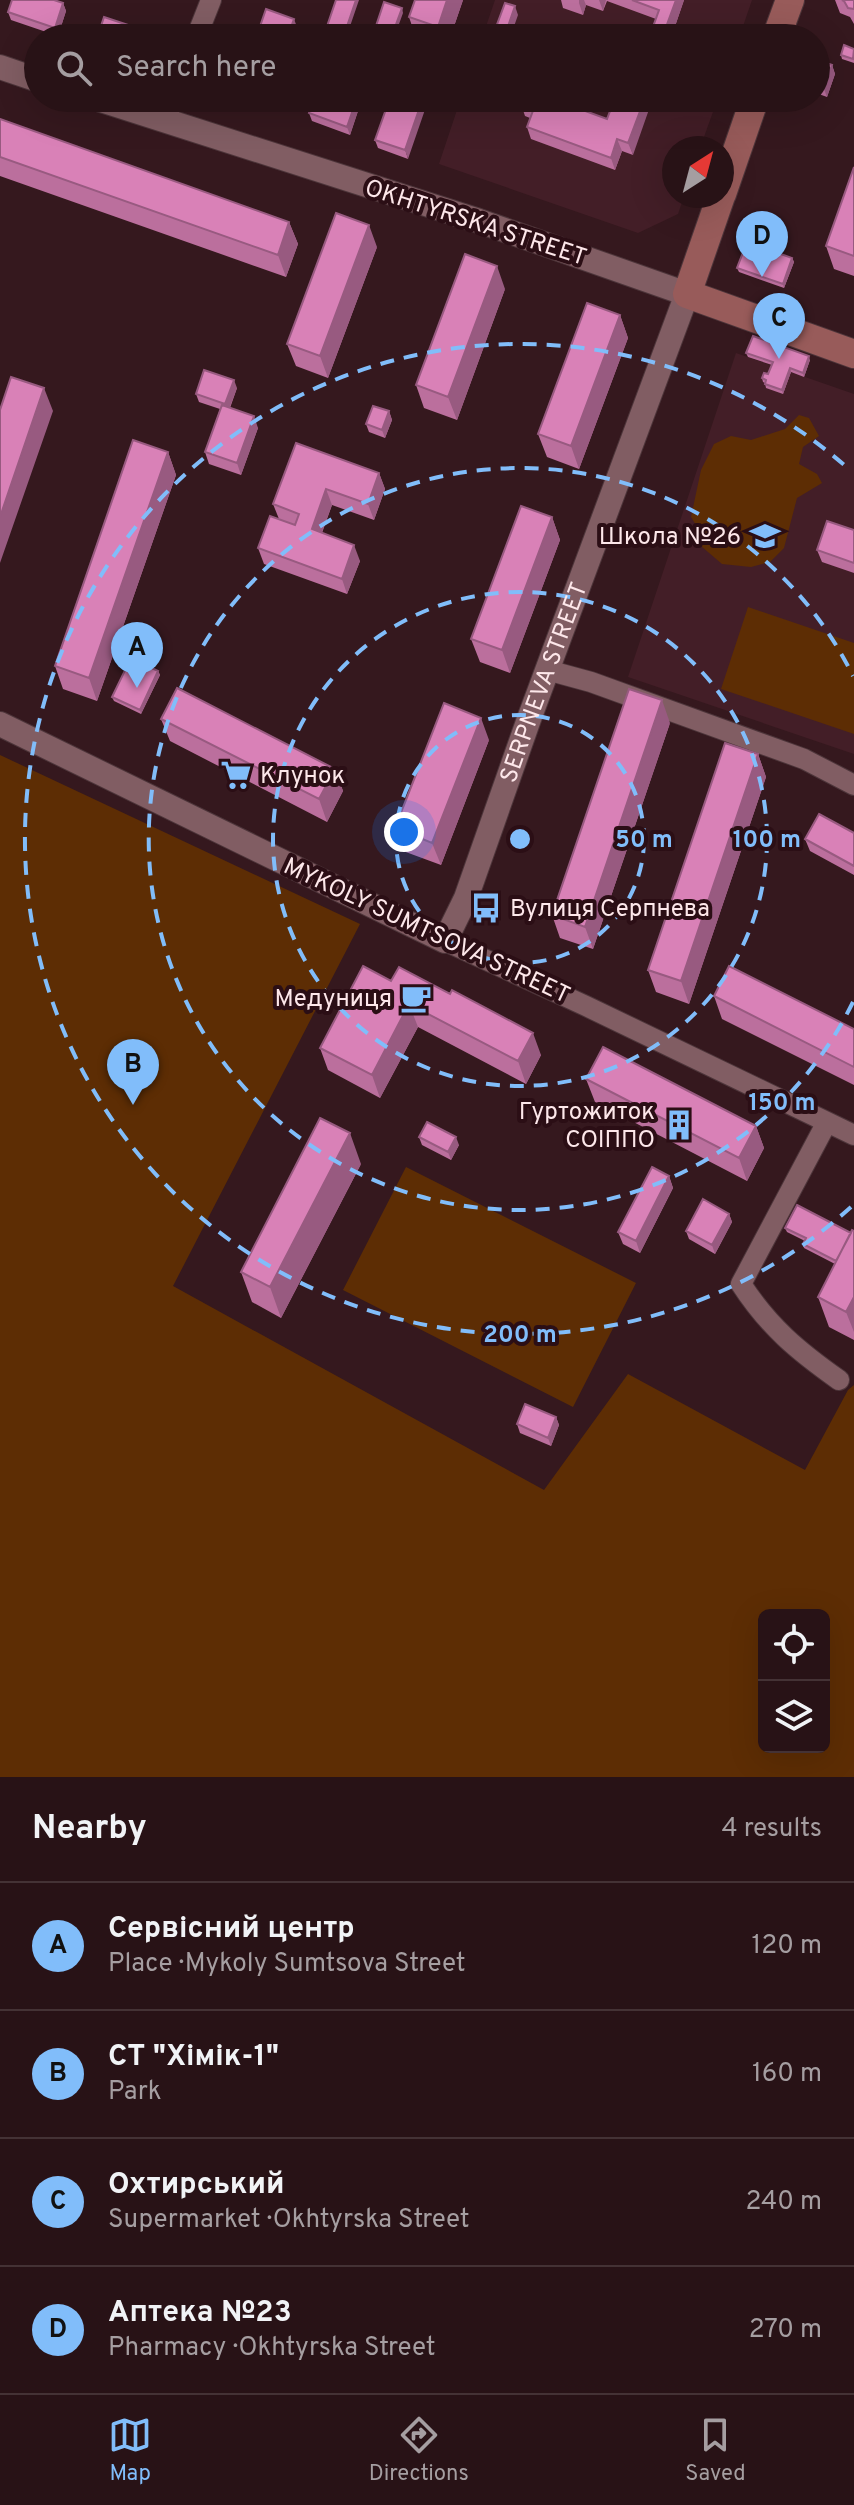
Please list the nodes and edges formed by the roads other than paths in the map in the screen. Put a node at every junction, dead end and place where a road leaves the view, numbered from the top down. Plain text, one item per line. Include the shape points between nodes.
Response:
1 (211, 0) edge
2 (790, 0) edge
3 (202, 24) edge
4 (781, 24) edge
5 (0, 67) edge
6 (24, 75) edge
7 (177, 112) edge
8 (750, 112) edge
9 (734, 160) edge
10 (717, 208) edge
11 (687, 294) junction
12 (854, 354) edge
13 (547, 670) junction
14 (0, 724) edge
15 (854, 785) edge
16 (445, 941) junction
17 (827, 1122) junction
18 (854, 1135) edge
19 (839, 1380) dead end

1 - 3 street
2 - 4 main road
5 - 6 street
7 - 11 street, OKHTYRSKA STREET
8 - 9 main road, SERPNEVA STREET
10 - 11 main road, SERPNEVA STREET
11 - 12 main road, OKHTYRSKA STREET
11 - 13 street, SERPNEVA STREET
13 - 15 street via 804,759
13 - 16 street, SERPNEVA STREET via 466,898
14 - 16 street, MYKOLY SUMTSOVA STREET
16 - 17 street, MYKOLY SUMTSOVA STREET
17 - 18 street, MYKOLY SUMTSOVA STREET
17 - 19 street via 741,1284 791,1346

